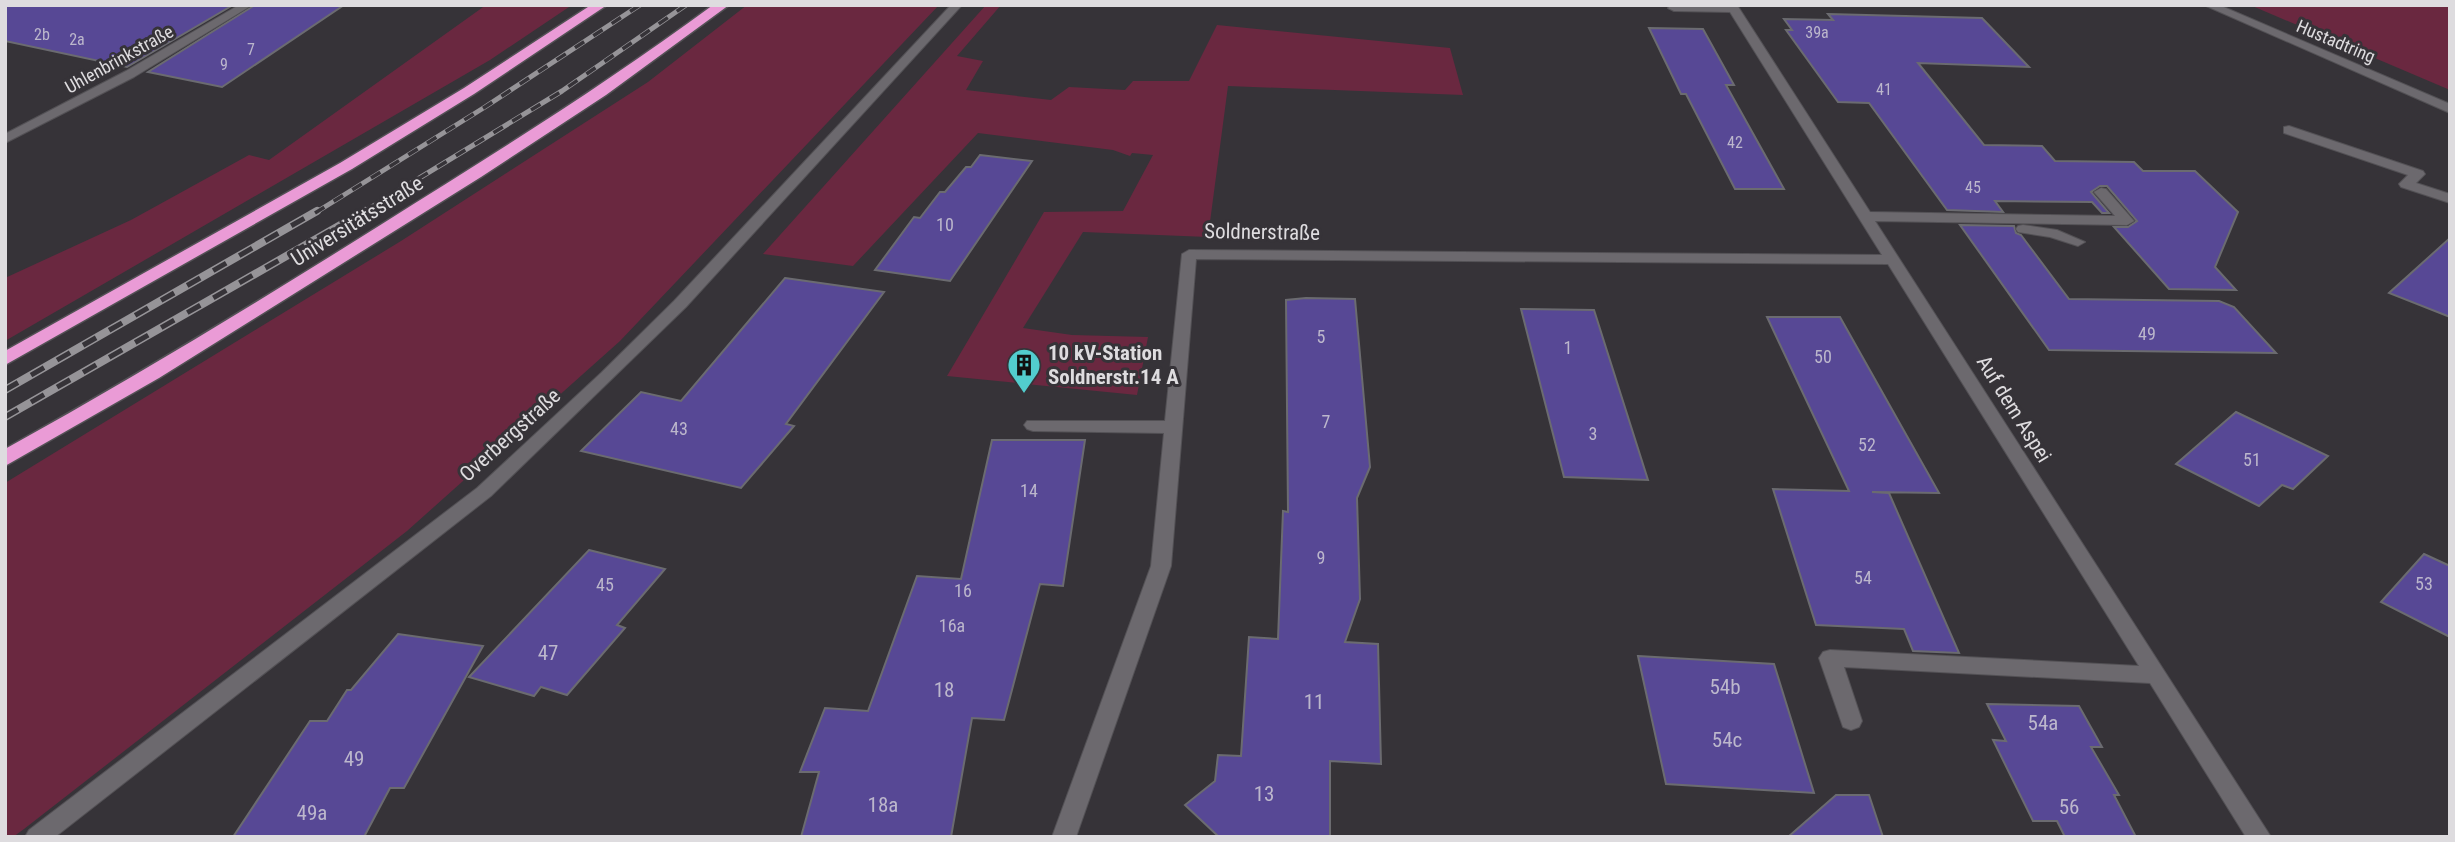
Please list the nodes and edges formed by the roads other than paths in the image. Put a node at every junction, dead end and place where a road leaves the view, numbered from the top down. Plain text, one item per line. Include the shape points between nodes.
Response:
1 (247, 5) edge
2 (600, 5) edge
3 (722, 5) edge
4 (957, 5) edge
5 (2209, 5) edge
6 (1732, 7) edge
7 (1674, 8) dead end
8 (2450, 109) edge
9 (2289, 130) dead end
10 (5, 139) edge
11 (2101, 191) dead end
12 (2450, 199) edge
13 (1864, 216) junction
14 (1923, 217) junction
15 (2078, 242) dead end
16 (1892, 260) junction
17 (5, 359) edge
18 (1033, 425) dead end
19 (1174, 428) junction
20 (5, 458) edge
21 (2156, 675) junction
22 (1851, 721) dead end
23 (37, 837) edge
24 (1064, 837) edge
25 (2259, 837) edge

1 - 10 street, Uhlenbrinkstraße via 130,74
2 - 17 highway via 346,166
3 - 20 highway, Universitätsstraße via 647,62 425,205
4 - 23 street, Overbergstraße via 680,304 484,492
5 - 8 street, Hustadtring
6 - 7 street
6 - 13 street, Auf dem Aspei
9 - 12 street via 2418,174 2406,184
11 - 14 street via 2127,221
13 - 14 street
13 - 16 street, Auf dem Aspei
14 - 15 street via 1962,227 2036,230
16 - 19 street, Soldnerstraße via 1189,254
16 - 21 street, Auf dem Aspei
18 - 19 street
19 - 24 street, Soldnerstraße via 1161,566
21 - 22 street via 1830,658
21 - 25 street, Auf dem Aspei

